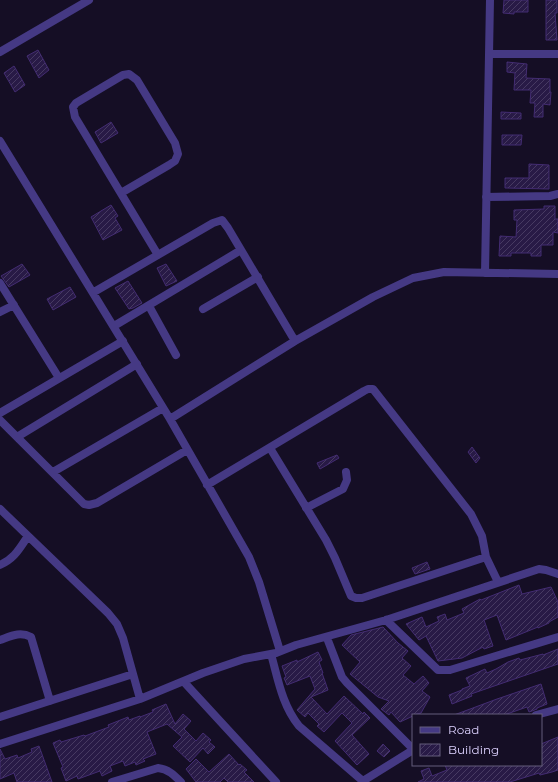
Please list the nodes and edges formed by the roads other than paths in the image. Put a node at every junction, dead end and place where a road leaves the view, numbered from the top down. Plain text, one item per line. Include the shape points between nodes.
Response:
1 (89, 0) edge
2 (490, 0) edge
3 (0, 52) edge
4 (489, 54) junction
5 (558, 54) edge
6 (1, 145) edge
7 (121, 193) junction
8 (558, 194) edge
9 (486, 197) junction
10 (242, 250) junction
11 (158, 255) junction
12 (485, 273) junction
13 (558, 274) edge
14 (258, 277) junction
15 (0, 282) edge
16 (94, 292) junction
17 (14, 305) junction
18 (149, 306) junction
19 (203, 309) dead end
20 (0, 312) edge
21 (114, 326) junction
22 (123, 340) junction
23 (295, 341) junction
24 (176, 355) dead end
25 (137, 364) junction
26 (59, 378) junction
27 (163, 408) junction
28 (0, 413) edge
29 (170, 419) junction
30 (0, 420) edge
31 (17, 437) junction
32 (270, 448) junction
33 (187, 450) junction
34 (53, 472) junction
35 (346, 472) dead end
36 (207, 485) junction
37 (0, 508) edge
38 (306, 508) junction
39 (28, 536) junction
40 (486, 557) junction
41 (0, 565) edge
42 (558, 574) edge
43 (498, 582) junction
44 (386, 620) junction
45 (558, 636) edge
46 (327, 638) junction
47 (0, 640) edge
48 (280, 652) junction
49 (270, 654) junction
50 (133, 674) junction
51 (184, 682) junction
52 (140, 698) junction
53 (50, 701) junction
54 (558, 709) edge
55 (540, 714) edge
56 (0, 717) edge
57 (0, 744) edge
58 (412, 749) edge
59 (412, 751) edge
60 (363, 781) edge
61 (112, 782) edge
62 (181, 782) edge
63 (276, 782) edge

1 - 3 street
2 - 4 street
4 - 5 street
4 - 9 street
6 - 16 street
7 - 7 street via 75,117 73,107 123,75 129,74 137,80 175,143 178,154 175,161
7 - 11 street
8 - 9 street
9 - 12 street
10 - 11 street via 222,220
10 - 14 street
10 - 18 street
11 - 16 street
12 - 13 street
12 - 23 street via 444,272 413,278 373,297
14 - 19 street
14 - 23 street
15 - 17 street
16 - 21 street
17 - 20 street
17 - 26 street
18 - 21 street
18 - 24 street
21 - 22 street
22 - 25 street
22 - 26 street
23 - 29 street
25 - 27 street
25 - 31 street
26 - 28 street
27 - 29 street
27 - 34 street
29 - 33 street
30 - 31 street
31 - 34 street
32 - 36 street
32 - 38 street
32 - 40 street via 364,391 372,389 471,514 482,536
33 - 34 street via 89,505 84,504
33 - 36 street
35 - 38 street via 347,480 343,488
36 - 48 street via 249,557
37 - 39 street
38 - 40 street via 335,558 351,596 356,598
39 - 41 street via 16,555
39 - 50 street via 117,624
40 - 43 street
42 - 43 street via 539,569
43 - 44 street
44 - 45 street via 438,670 443,671
44 - 46 street
46 - 48 street via 296,645
46 - 58 street via 347,683
47 - 53 street via 19,633 31,637
48 - 49 street
49 - 51 street via 244,659
49 - 60 street via 291,716 299,726
50 - 52 street
50 - 53 street
51 - 52 street
51 - 63 street
52 - 57 street
53 - 56 street
54 - 55 street
59 - 60 street
61 - 62 street via 158,768 172,773

